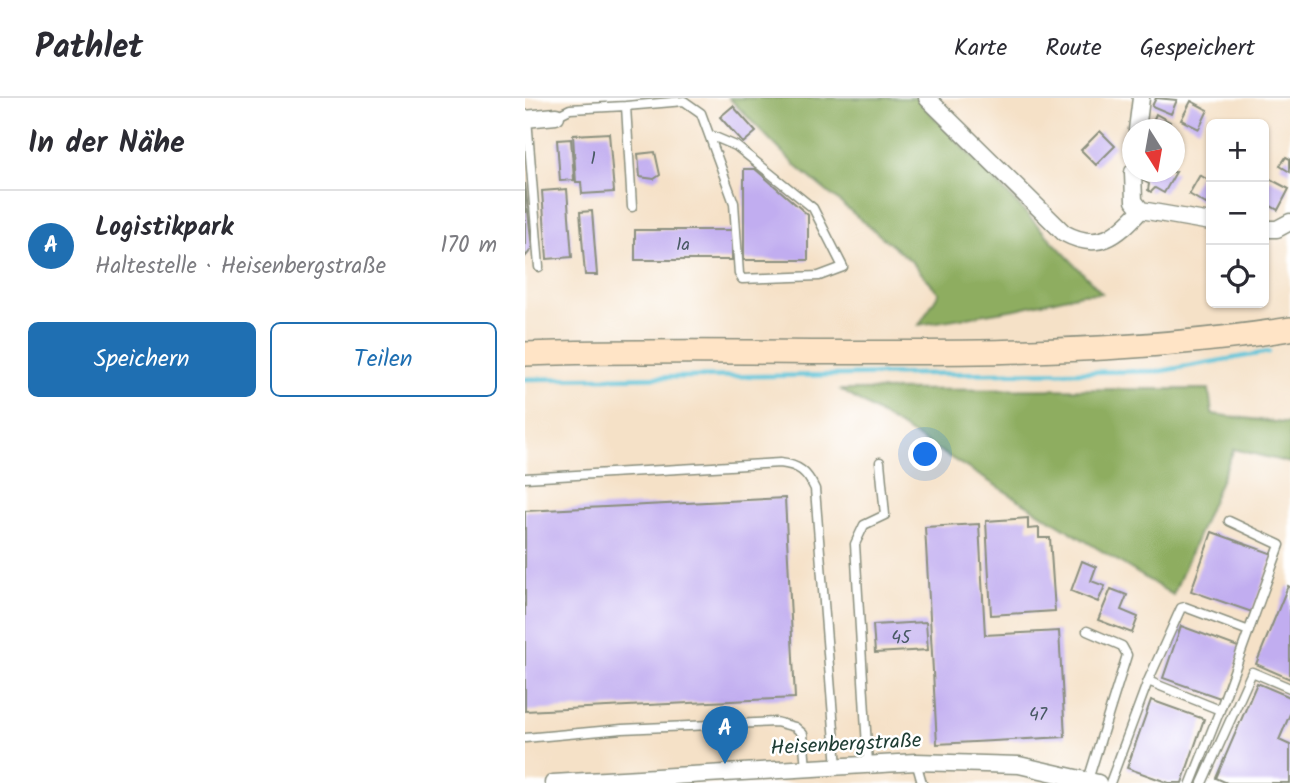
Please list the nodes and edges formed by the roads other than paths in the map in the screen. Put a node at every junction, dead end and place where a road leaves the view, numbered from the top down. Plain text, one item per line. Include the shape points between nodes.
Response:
1 (927, 98) edge
2 (1141, 98) edge
3 (685, 100) edge
4 (626, 106) junction
5 (556, 116) joint
6 (526, 118) edge
7 (1138, 119) edge
8 (710, 135) junction
9 (1133, 182) edge
10 (632, 207) dead end
11 (1142, 210) junction
12 (1206, 221) edge
13 (1290, 222) edge
14 (1269, 229) edge
15 (539, 267) dead end
16 (1290, 329) edge
17 (525, 354) edge
18 (880, 462) dead end
19 (525, 478) edge
20 (1229, 522) dead end
21 (1087, 631) dead end
22 (1249, 631) junction
23 (1148, 681) junction
24 (1290, 688) edge
25 (1220, 710) junction
26 (525, 738) edge
27 (916, 762) junction
28 (868, 764) junction
29 (837, 766) junction
30 (806, 768) junction
31 (1093, 781) edge
32 (553, 783) edge
33 (922, 783) edge
34 (1110, 783) edge
35 (1191, 783) edge
36 (1202, 783) edge

1 - 11 street via 1072,238 1099,242 1121,231
2 - 7 street
3 - 4 lane
3 - 8 lane via 701,113
4 - 5 lane via 570,109
4 - 10 lane
5 - 6 street
6 - 15 lane
8 - 8 lane via 737,146 813,208 843,267 820,276 742,279 734,203
9 - 11 street via 1134,201
11 - 12 street
13 - 14 street
16 - 17 main road via 1191,341 999,353
18 - 28 lane via 884,515 864,525 855,544
19 - 29 lane via 780,463 793,464 808,475 815,489
20 - 22 lane via 1280,545
21 - 31 lane via 1122,646 1127,655
22 - 23 lane via 1181,608
22 - 25 lane
23 - 25 lane
23 - 34 lane
24 - 36 lane via 1252,672
25 - 35 lane
26 - 30 lane via 776,722 803,734
27 - 28 street, Heisenbergstraße
27 - 31 street, Heisenbergstraße via 1019,765
27 - 33 lane
28 - 29 street, Heisenbergstraße
29 - 30 street, Heisenbergstraße
30 - 32 street, Heisenbergstraße

